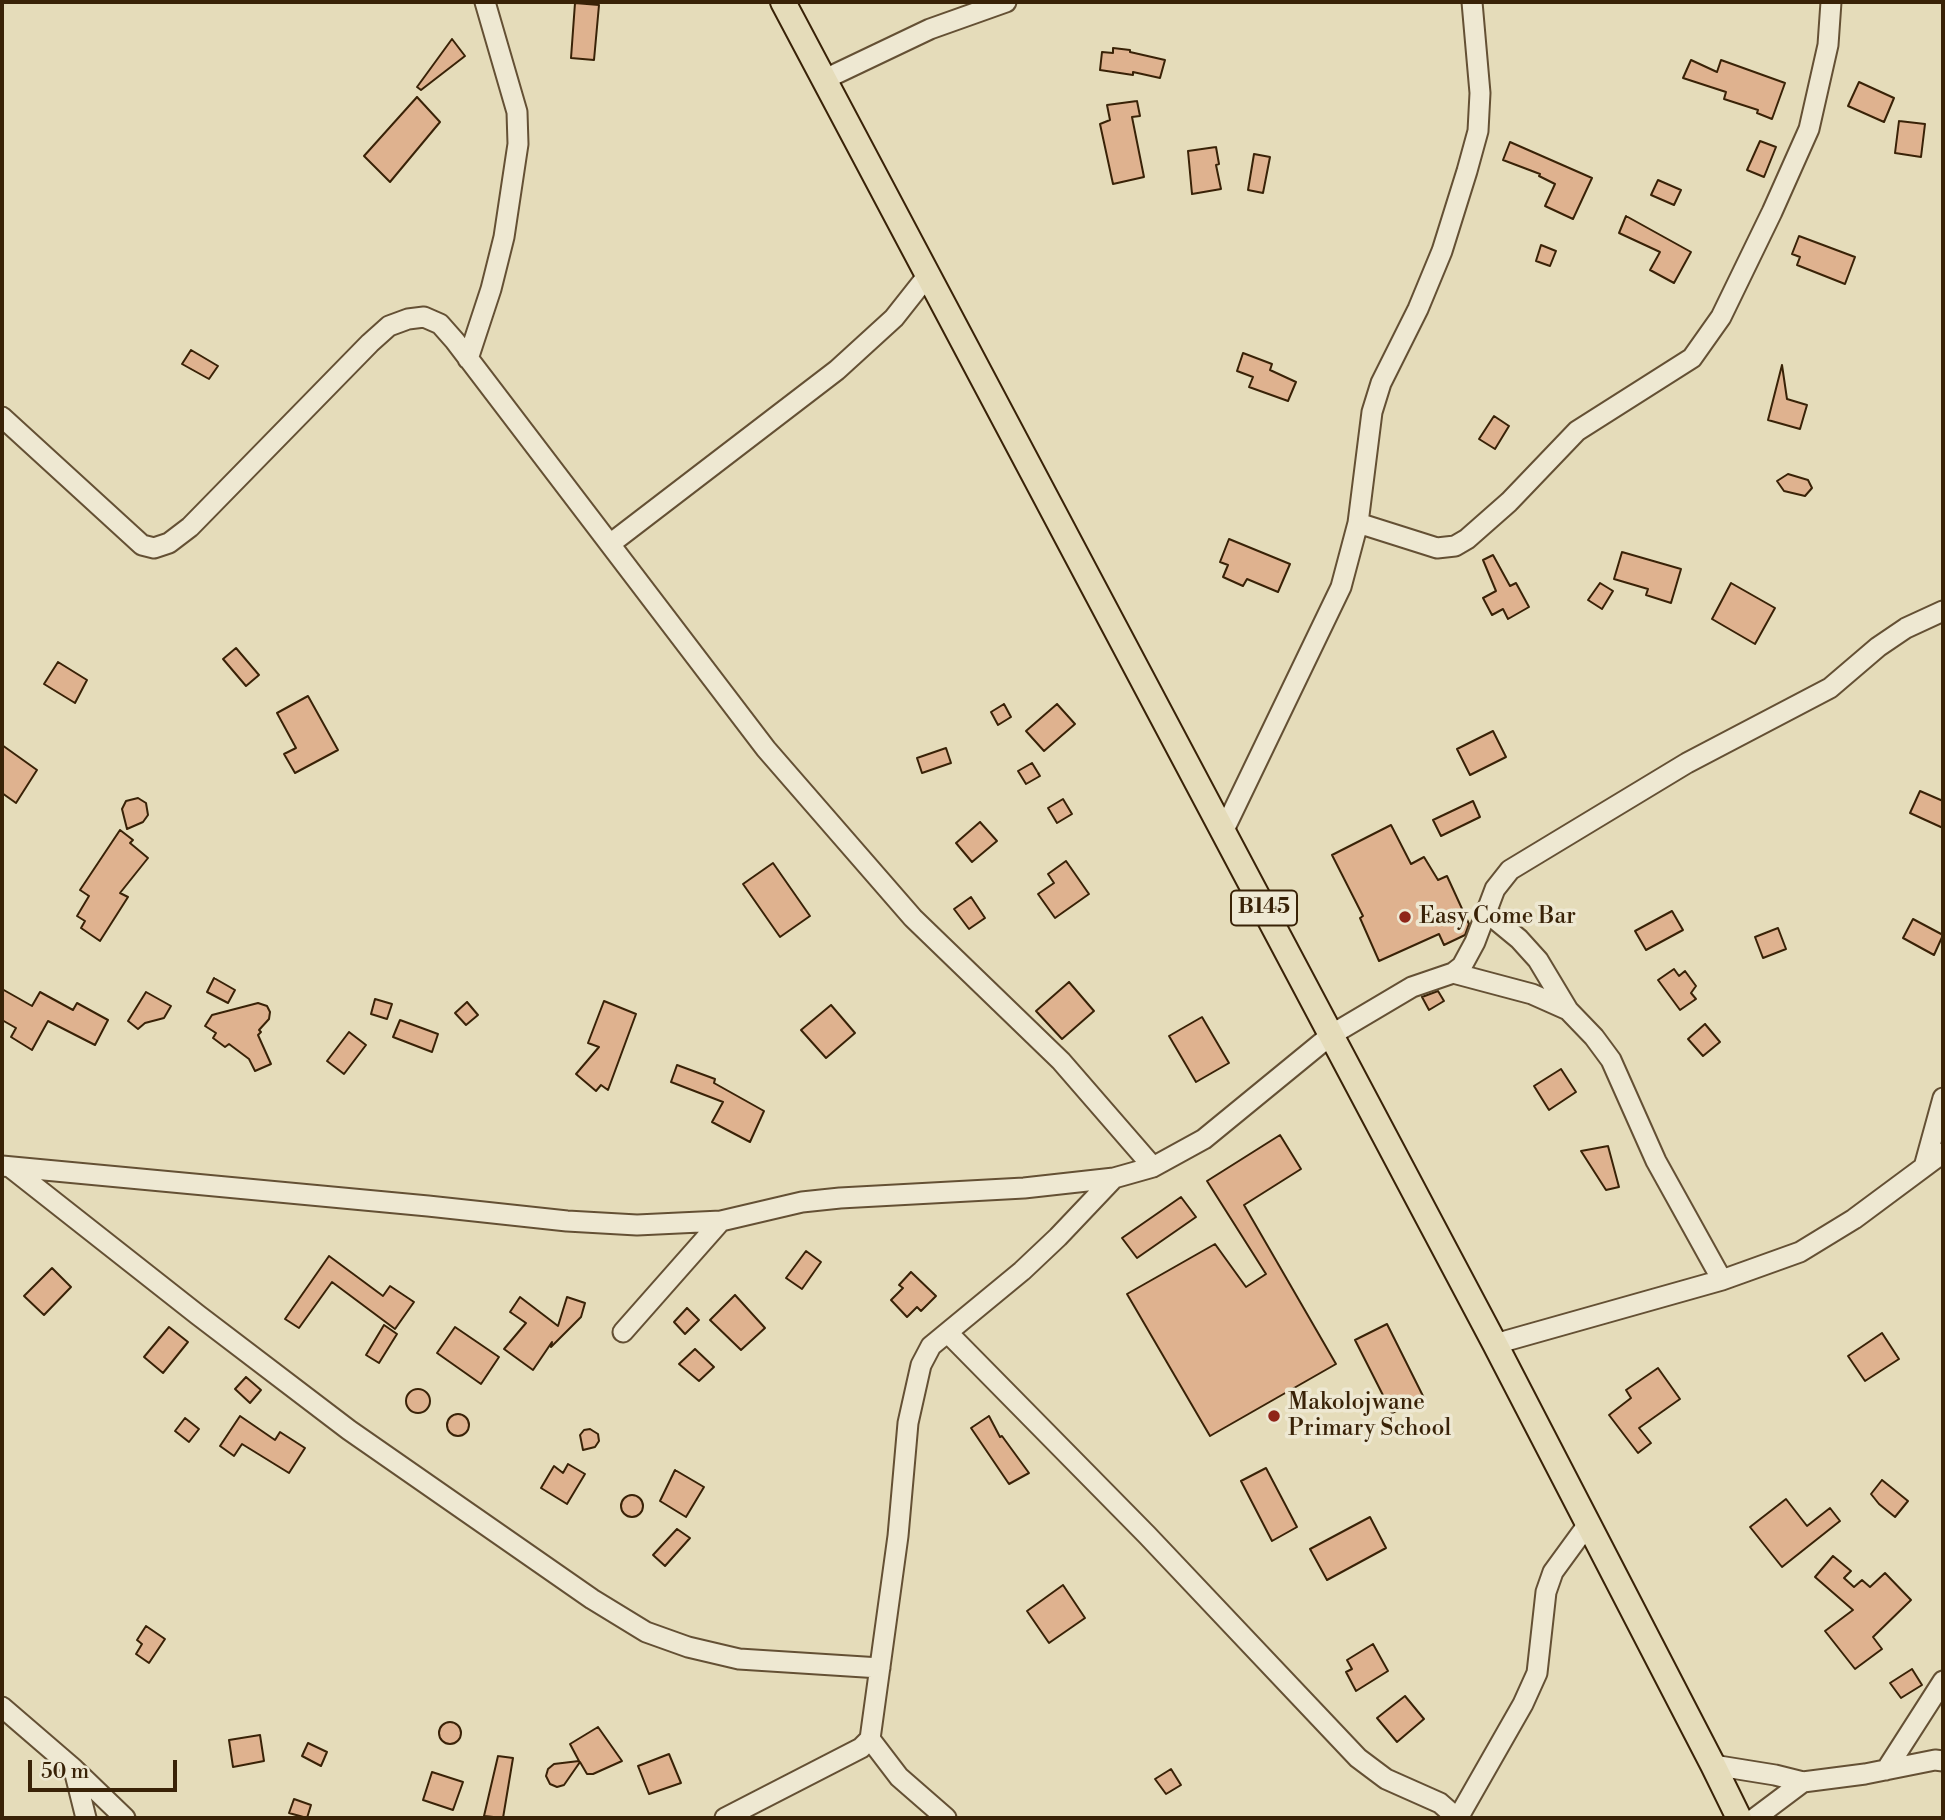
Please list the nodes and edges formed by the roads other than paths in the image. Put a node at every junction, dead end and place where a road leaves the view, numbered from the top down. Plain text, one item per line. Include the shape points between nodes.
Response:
1 (485, 2) edge
2 (783, 2) edge
3 (1006, 2) edge
4 (1472, 2) edge
5 (1831, 2) edge
6 (823, 80) junction
7 (928, 275) junction
8 (468, 359) junction
9 (2, 417) edge
10 (1358, 523) junction
11 (610, 544) junction
12 (1943, 611) edge
13 (1223, 832) junction
14 (1485, 911) junction
15 (1453, 973) junction
16 (1568, 1010) junction
17 (1331, 1035) junction
18 (1943, 1098) edge
19 (1943, 1153) edge
20 (6, 1166) edge
21 (1153, 1167) junction
22 (1924, 1167) junction
23 (1114, 1178) junction
24 (721, 1221) junction
25 (1722, 1280) junction
26 (623, 1332) dead end
27 (948, 1333) junction
28 (1495, 1344) junction
29 (1588, 1524) junction
30 (880, 1668) junction
31 (1943, 1681) edge
32 (2, 1707) edge
33 (870, 1739) junction
34 (1943, 1761) edge
35 (1713, 1765) junction
36 (74, 1769) junction
37 (1886, 1770) junction
38 (1803, 1782) junction
39 (86, 1818) edge
40 (125, 1818) edge
41 (725, 1818) edge
42 (946, 1818) edge
43 (1457, 1818) edge
44 (1738, 1818) edge
45 (1755, 1818) edge

1 - 8 street via 517,112 518,144 504,237
2 - 6 main road, B145
3 - 6 street via 930,29
4 - 10 street via 1480,93 1478,131 1441,251 1372,412
5 - 10 street via 1828,45 1809,129 1721,317 1692,358 1577,431 1509,502 1455,546 1437,548
6 - 7 main road, B145
7 - 11 street via 894,318 837,370
7 - 13 main road, B145
8 - 9 street via 440,324 424,317 389,326 190,527 154,548 142,545
8 - 11 street
10 - 13 street via 1341,587
11 - 21 street via 766,749 870,869 913,918 1061,1061
12 - 14 street via 1878,647 1830,688 1687,763 1510,870
13 - 17 main road, B145
14 - 15 street via 1475,943
14 - 16 street via 1538,960
15 - 16 street via 1532,994
15 - 17 street via 1412,987
16 - 25 street via 1611,1060 1656,1161
17 - 21 street via 1204,1139
17 - 28 main road, B145
18 - 22 street
19 - 22 street
20 - 24 street via 567,1221 637,1225
20 - 30 street via 349,1430 592,1600 646,1632 738,1659
21 - 23 street
22 - 25 street via 1800,1252
23 - 24 street via 814,1200
23 - 27 street via 1023,1270
24 - 26 street
25 - 28 street
27 - 30 street via 931,1346 921,1366 908,1423
27 - 43 street via 1358,1758 1386,1779 1440,1802
28 - 29 main road, B145
29 - 35 main road, B145
29 - 43 street via 1553,1572 1546,1592 1537,1673
30 - 33 street
31 - 37 street
32 - 36 street
33 - 41 street
33 - 42 street via 899,1777
34 - 37 street
35 - 38 street
35 - 44 main road, B145
36 - 39 street
36 - 40 street
37 - 38 street
38 - 45 street

